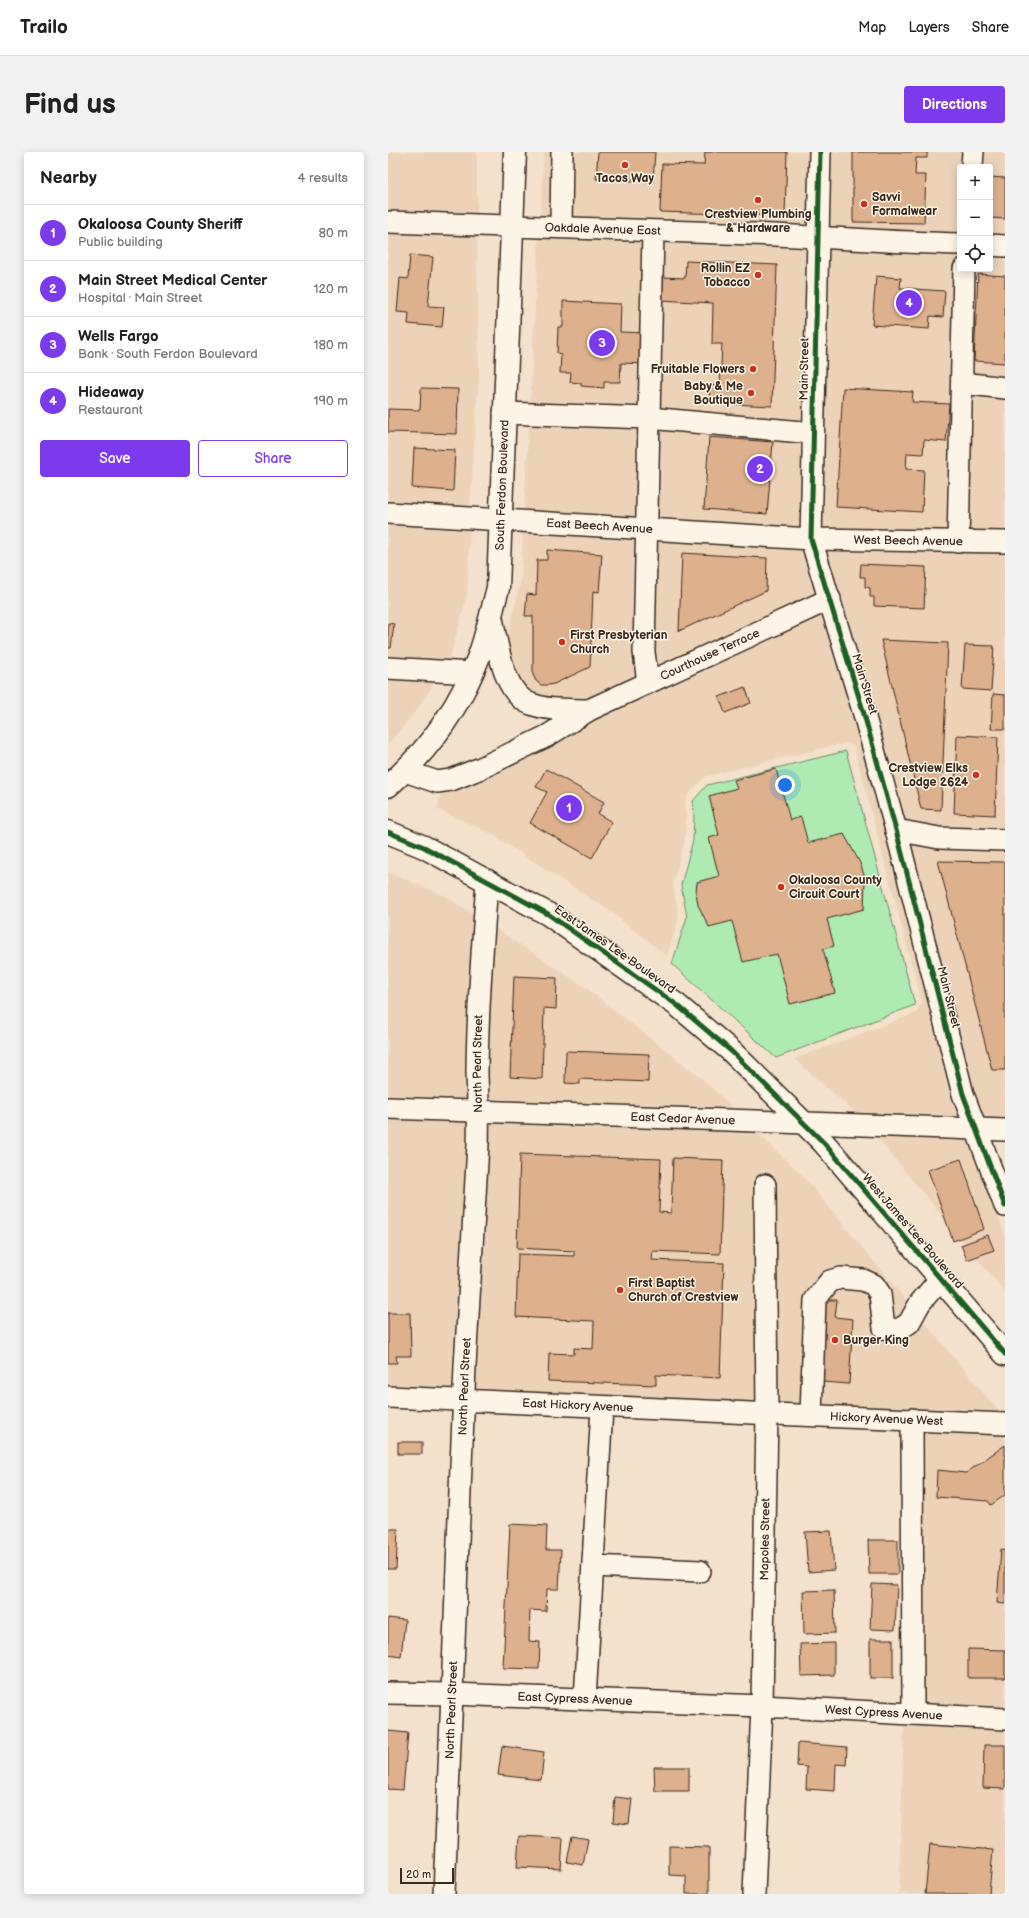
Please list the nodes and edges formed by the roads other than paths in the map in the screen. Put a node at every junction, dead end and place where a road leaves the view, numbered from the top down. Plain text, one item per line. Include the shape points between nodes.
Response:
1 (515, 152) edge
2 (562, 152) edge
3 (820, 152) edge
4 (973, 152) edge
5 (972, 164) edge
6 (388, 222) edge
7 (512, 225) junction
8 (561, 227) junction
9 (653, 232) junction
10 (817, 238) junction
11 (957, 244) edge
12 (993, 245) edge
13 (1005, 246) edge
14 (964, 272) edge
15 (962, 383) junction
16 (1005, 388) edge
17 (504, 413) junction
18 (649, 418) junction
19 (813, 433) junction
20 (388, 513) edge
21 (500, 520) junction
22 (647, 528) junction
23 (811, 539) junction
24 (958, 542) junction
25 (1005, 542) edge
26 (830, 599) junction
27 (491, 614) junction
28 (388, 668) edge
29 (471, 672) junction
30 (648, 683) junction
31 (589, 710) junction
32 (405, 771) junction
33 (388, 786) edge
34 (896, 830) junction
35 (388, 832) edge
36 (1005, 840) edge
37 (487, 880) junction
38 (388, 1108) edge
39 (479, 1112) junction
40 (804, 1123) junction
41 (977, 1130) junction
42 (1005, 1130) edge
43 (765, 1185) dead end
44 (1005, 1206) edge
45 (941, 1278) junction
46 (1005, 1354) edge
47 (388, 1398) edge
48 (465, 1400) junction
49 (602, 1408) junction
50 (767, 1414) junction
51 (811, 1415) junction
52 (912, 1419) junction
53 (1005, 1424) edge
54 (593, 1566) junction
55 (700, 1571) dead end
56 (388, 1694) edge
57 (453, 1694) junction
58 (585, 1699) junction
59 (762, 1706) junction
60 (913, 1714) junction
61 (1005, 1719) edge
62 (444, 1894) edge
63 (754, 1894) edge

1 - 7 main road, South Ferdon Boulevard
2 - 8 street
3 - 10 street, Main Street
4 - 5 street
6 - 7 street, Oakdale Avenue East
7 - 8 street, Oakdale Avenue East
7 - 17 main road, South Ferdon Boulevard
8 - 9 street, Oakdale Avenue East
9 - 10 street, Oakdale Avenue East
9 - 18 street
10 - 11 street, Oakdale Avenue East
10 - 19 street, Main Street
12 - 13 street
14 - 15 street
15 - 16 street
15 - 24 street
17 - 18 street
17 - 21 main road, South Ferdon Boulevard
18 - 19 street
18 - 22 street
19 - 23 street, Main Street
20 - 21 street, East Beech Avenue
21 - 22 street, East Beech Avenue
21 - 27 main road, South Ferdon Boulevard via 498,588
22 - 23 street, East Beech Avenue
22 - 30 street via 644,652
23 - 24 street, West Beech Avenue
23 - 26 street, Main Street
24 - 25 street, West Beech Avenue
26 - 30 street, Courthouse Terrace
26 - 34 street, Main Street
27 - 29 main road, South Ferdon Boulevard via 479,656
27 - 31 street, Courthouse Terrace via 504,670 509,684 517,695 529,704 543,708
28 - 29 street
29 - 32 main road, South Ferdon Boulevard via 442,726
30 - 31 street, Courthouse Terrace
31 - 32 street, Courthouse Terrace via 547,736 451,780 437,782
32 - 33 main road, South Ferdon Boulevard
34 - 36 street via 939,838
34 - 41 street, Main Street via 963,1094
35 - 37 main road, East James Lee Boulevard via 424,847
37 - 39 street, North Pearl Street via 480,984
37 - 40 main road, East James Lee Boulevard via 548,914 677,1005 732,1050
38 - 39 street, East Cedar Avenue
39 - 40 street, East Cedar Avenue
39 - 48 street, North Pearl Street
40 - 41 street, East Cedar Avenue
40 - 45 main road, West James Lee Boulevard
41 - 42 street, East Cedar Avenue
41 - 44 street, Main Street
43 - 50 street, Mapoles Street
45 - 46 main road, West James Lee Boulevard
45 - 51 street via 920,1303 909,1323 898,1330 884,1328 880,1294 874,1285 863,1280 841,1278 830,1281 815,1300
47 - 48 street, East Hickory Avenue
48 - 49 street, East Hickory Avenue
48 - 57 street, North Pearl Street
49 - 50 street, East Hickory Avenue
49 - 54 street
50 - 51 street, Hickory Avenue West
50 - 59 street, Mapoles Street
51 - 52 street, Hickory Avenue West
52 - 53 street, Hickory Avenue West
52 - 60 street
54 - 55 street
54 - 58 street
56 - 57 street, East Cypress Avenue
57 - 58 street, East Cypress Avenue
57 - 62 street, North Pearl Street
58 - 59 street, East Cypress Avenue
59 - 60 street, West Cypress Avenue
59 - 63 street, Mapoles Street
60 - 61 street, West Cypress Avenue

